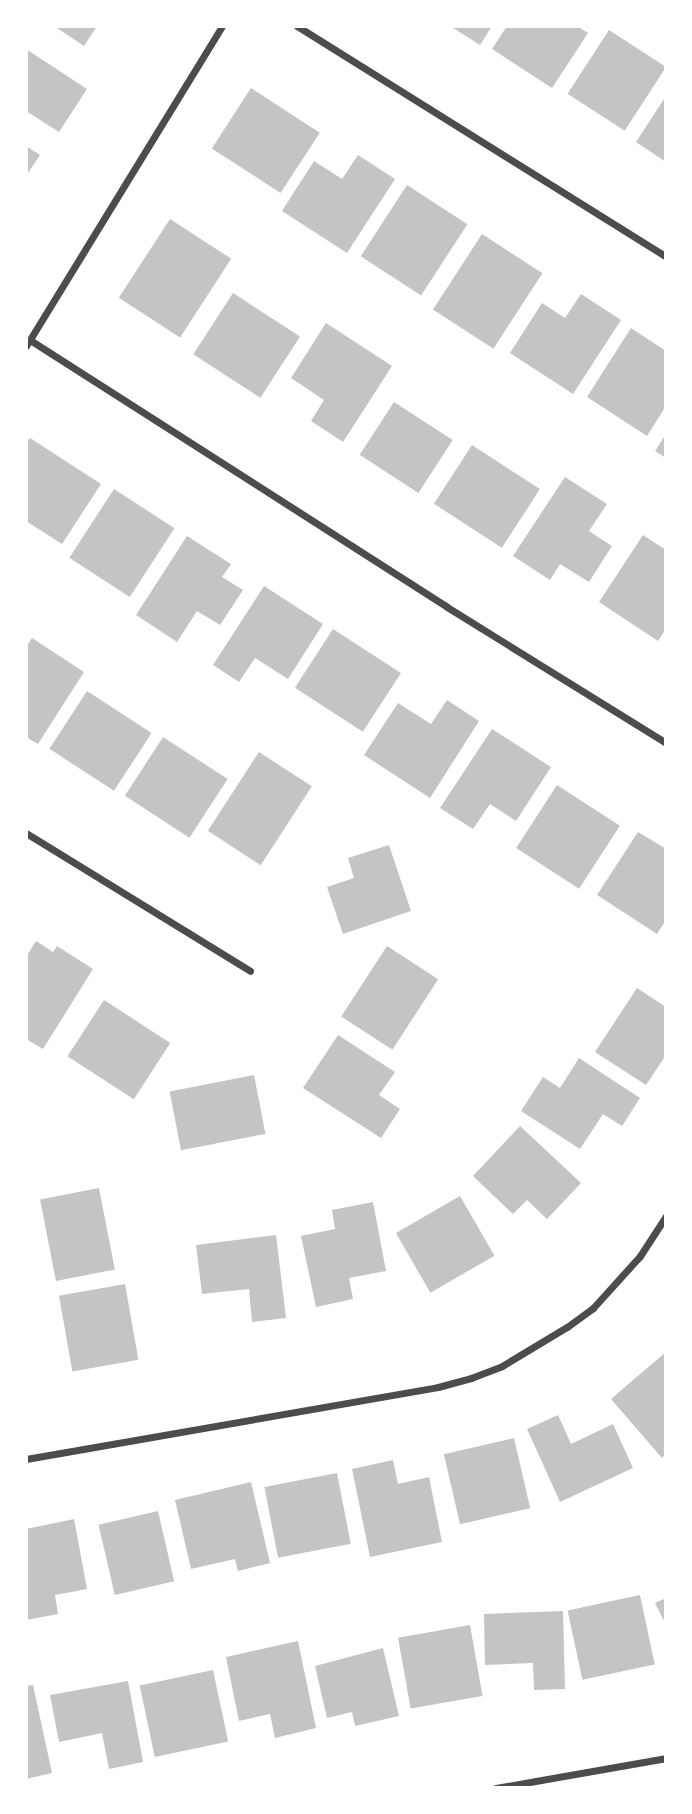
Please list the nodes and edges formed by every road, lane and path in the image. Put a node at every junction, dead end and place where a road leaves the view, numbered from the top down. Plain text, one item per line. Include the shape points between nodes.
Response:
1 (222, 26) edge
2 (297, 26) edge
3 (666, 257) edge
4 (28, 343) edge
5 (666, 743) edge
6 (26, 834) edge
7 (250, 971) dead end
8 (666, 1216) edge
9 (26, 1459) edge
10 (666, 1758) edge
11 (496, 1788) edge

1 - 4 street
2 - 3 street
4 - 5 street
6 - 7 street
8 - 9 street via 640,1256 593,1308 502,1366 471,1378
10 - 11 street

